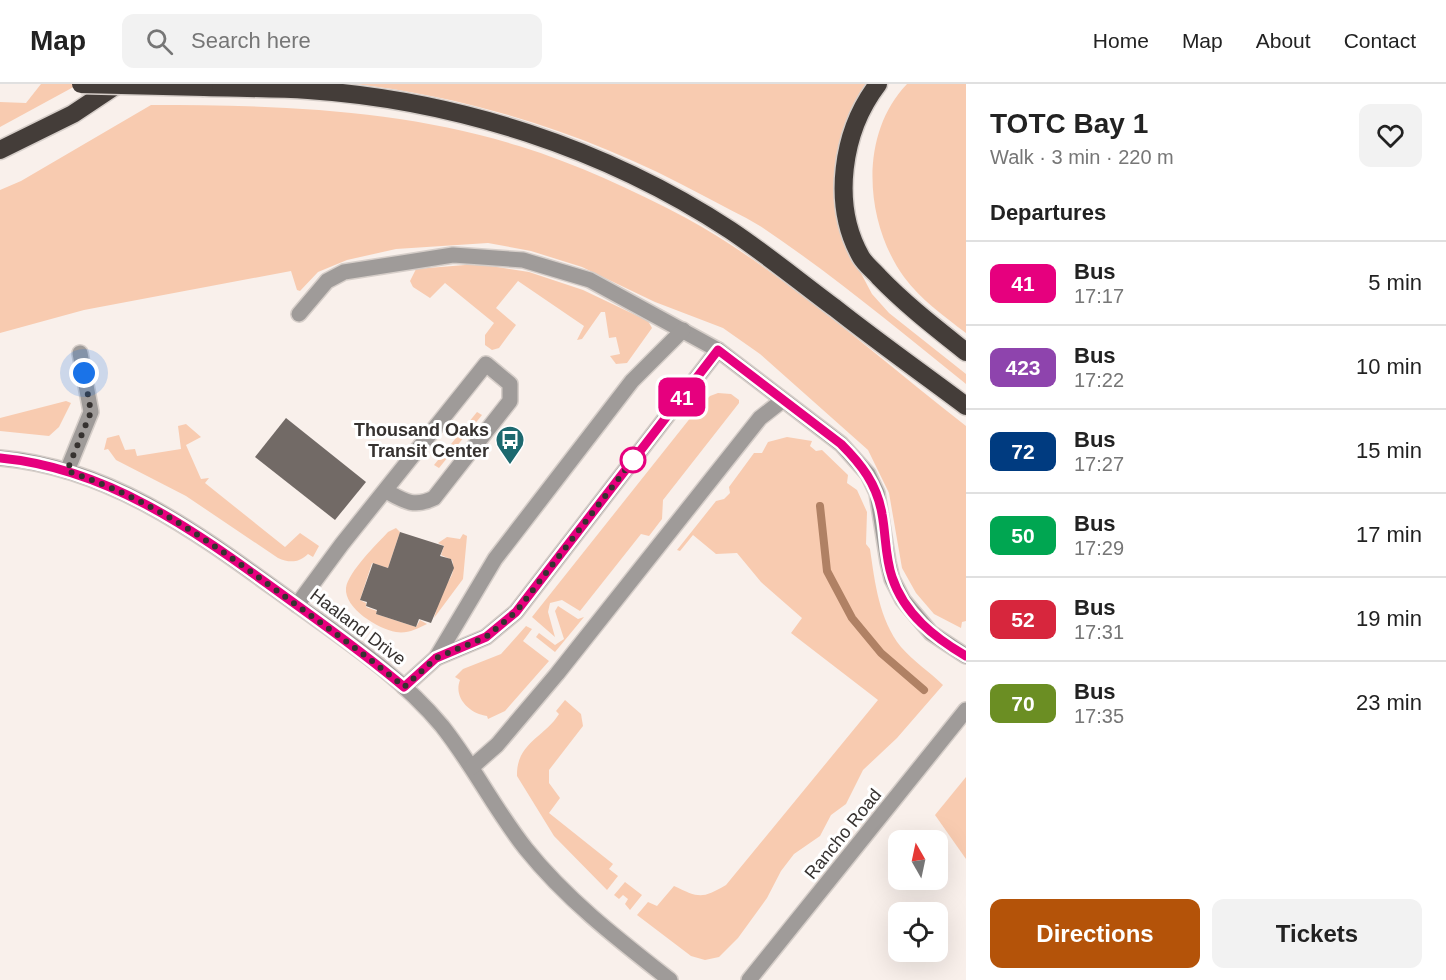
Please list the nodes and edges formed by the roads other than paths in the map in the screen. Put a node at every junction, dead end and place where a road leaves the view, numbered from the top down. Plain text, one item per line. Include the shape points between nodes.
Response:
1 (81, 84) edge
2 (118, 84) edge
3 (878, 84) edge
4 (0, 150) edge
5 (299, 314) dead end
6 (683, 330) junction
7 (718, 350) junction
8 (966, 352) edge
9 (80, 353) dead end
10 (783, 400) junction
11 (966, 406) edge
12 (0, 458) edge
13 (67, 471) junction
14 (386, 491) junction
15 (297, 605) junction
16 (966, 656) edge
17 (436, 658) junction
18 (404, 687) junction
19 (966, 710) edge
20 (472, 767) junction
21 (670, 980) edge
22 (749, 980) edge

1 - 11 highway, bridge via 308,90 374,97 494,123 561,145 650,185 728,229
2 - 4 highway via 73,114
3 - 8 highway via 865,101 848,144 844,179 847,222 861,258 904,303
5 - 6 street via 327,281 344,272 453,255 523,260 590,280
6 - 7 street
6 - 17 street via 632,381 495,559
7 - 10 street
7 - 17 street via 516,612 486,637
9 - 13 street via 91,412
10 - 16 street via 841,444 868,474 882,513 892,579 903,600 931,633
10 - 20 street via 760,418 557,674 497,745
12 - 13 street, Haaland Drive
13 - 15 street, Haaland Drive via 147,502
14 - 14 street via 486,364 510,384 510,401 434,498 411,505
14 - 15 street
15 - 18 street, Haaland Drive
17 - 18 street
18 - 20 street, Haaland Drive via 441,725
19 - 22 street, Rancho Road
20 - 21 street, Haaland Drive via 526,849 559,887

